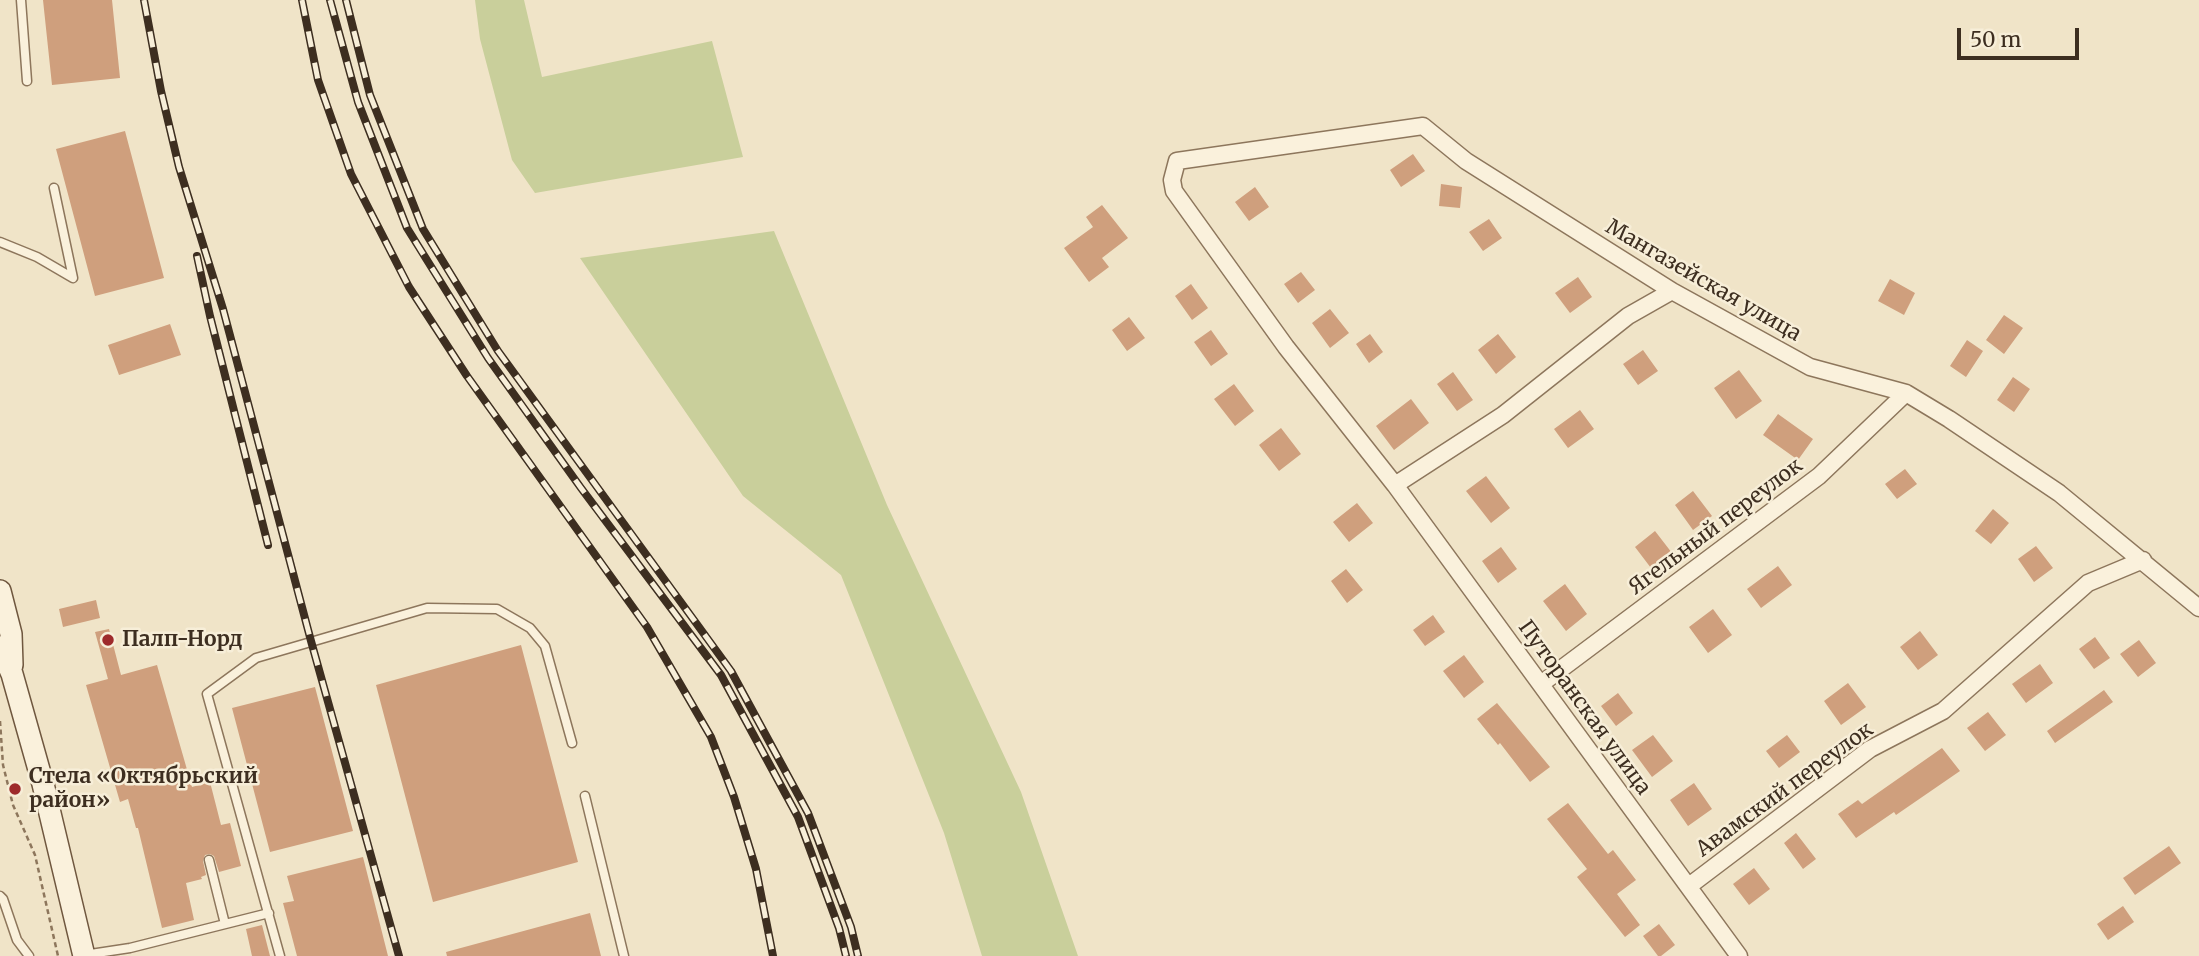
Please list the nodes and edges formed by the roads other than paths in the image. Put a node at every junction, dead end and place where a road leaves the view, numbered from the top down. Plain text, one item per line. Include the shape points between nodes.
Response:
1 (21, 0) edge
2 (27, 81) dead end
3 (54, 188) dead end
4 (1174, 191) joint
5 (0, 242) edge
6 (1672, 291) junction
7 (1906, 393) junction
8 (1395, 485) junction
9 (2143, 560) junction
10 (0, 591) edge
11 (2199, 608) edge
12 (0, 647) edge
13 (11, 681) junction
14 (1541, 684) junction
15 (572, 743) dead end
16 (585, 796) dead end
17 (209, 860) dead end
18 (1689, 886) junction
19 (0, 896) edge
20 (269, 913) junction
21 (225, 924) junction
22 (83, 955) edge
23 (29, 956) edge
24 (281, 956) edge
25 (624, 956) edge
26 (1739, 956) edge

1 - 2 lane
3 - 5 lane via 73,278
4 - 6 street, Мангазейская улица via 1177,162 1423,126 1465,161
4 - 8 street, Путоранская улица via 1286,347
6 - 7 street, Мангазейская улица via 1811,367
6 - 8 street via 1628,316 1503,415
7 - 9 street, Мангазейская улица via 2059,493
7 - 14 street, Ягельный переулок via 1819,476
8 - 14 street, Путоранская улица
9 - 11 street, Мангазейская улица
9 - 18 street, Авамский переулок via 2088,583 1943,711 1870,749
10 - 13 main road via 11,634
12 - 13 main road
13 - 22 main road via 43,784
14 - 18 street, Путоранская улица
15 - 20 lane via 545,646 530,628 497,609 427,608 256,658 207,694
16 - 25 lane
17 - 21 lane
18 - 26 street, Путоранская улица
19 - 23 lane
20 - 21 lane
20 - 24 lane
21 - 22 lane

